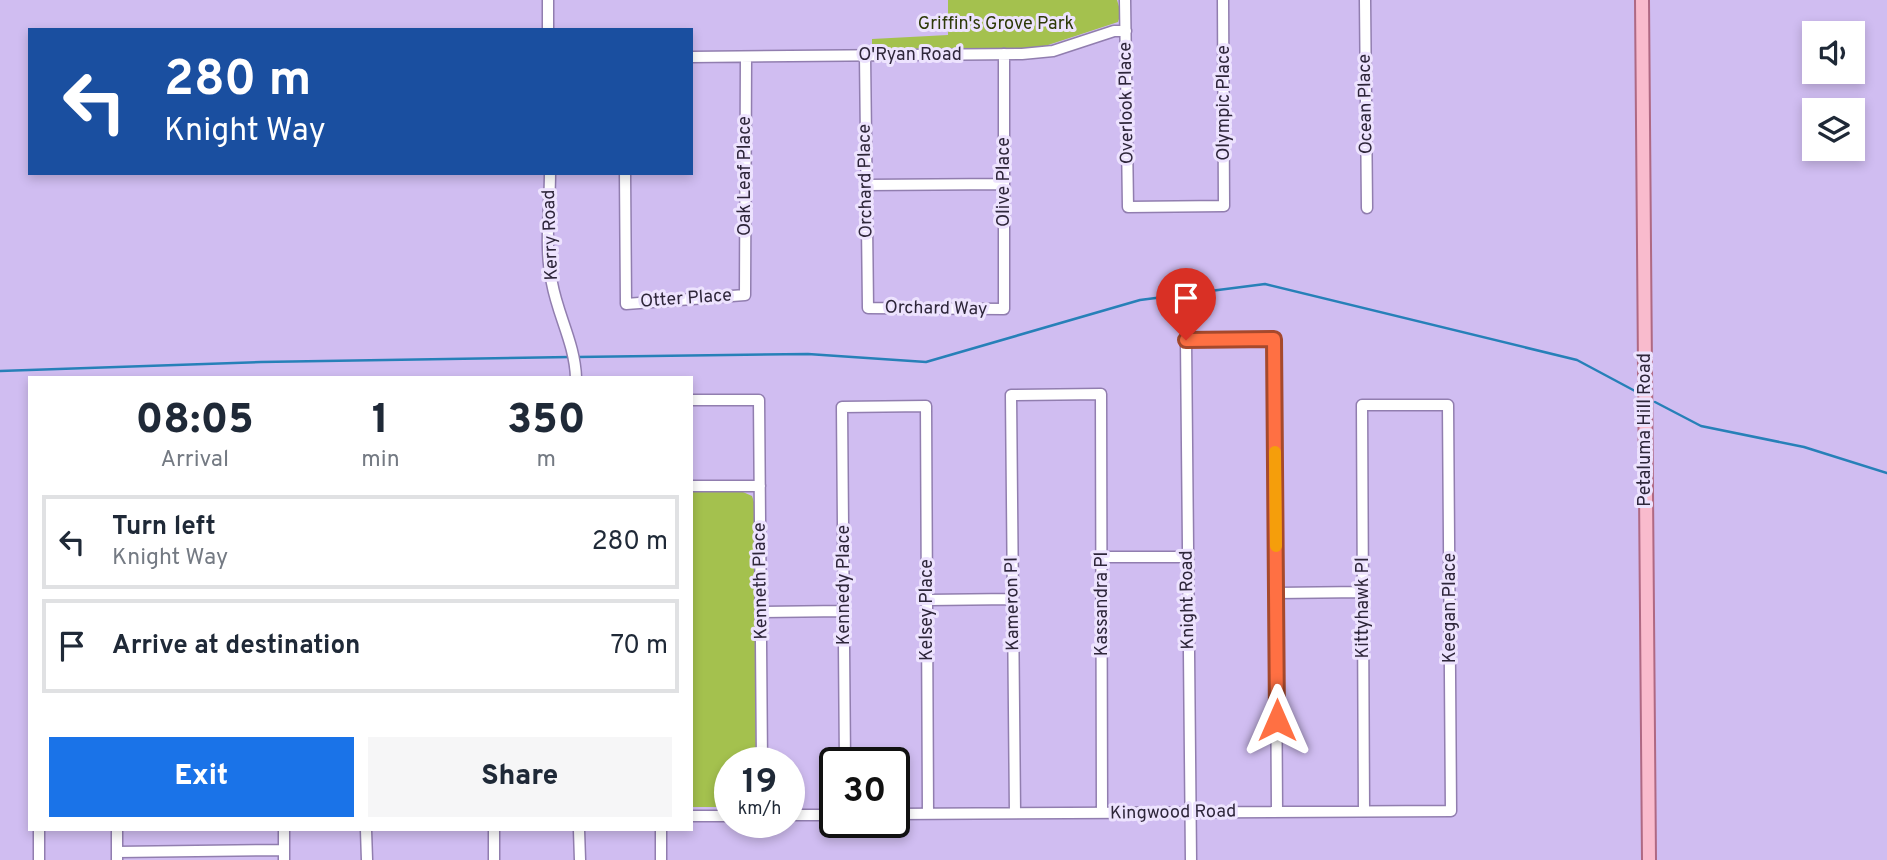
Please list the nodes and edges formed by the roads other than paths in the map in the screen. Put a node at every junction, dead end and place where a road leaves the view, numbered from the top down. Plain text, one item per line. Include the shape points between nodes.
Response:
1 (548, 0) edge
2 (1125, 0) edge
3 (1223, 0) edge
4 (1365, 0) edge
5 (1642, 0) edge
6 (548, 28) edge
7 (1126, 31) junction
8 (1004, 54) junction
9 (865, 55) junction
10 (693, 57) edge
11 (746, 57) junction
12 (550, 175) edge
13 (625, 175) edge
14 (1004, 184) junction
15 (866, 185) junction
16 (1128, 207) joint
17 (1367, 208) dead end
18 (745, 295) joint
19 (868, 308) joint
20 (1004, 309) joint
21 (576, 375) edge
22 (1101, 394) joint
23 (693, 400) edge
24 (1362, 405) joint
25 (842, 407) joint
26 (693, 486) edge
27 (760, 486) junction
28 (1101, 557) junction
29 (1187, 557) junction
30 (1363, 592) junction
31 (1276, 593) junction
32 (1013, 599) junction
33 (927, 600) junction
34 (844, 611) junction
35 (761, 612) junction
36 (762, 747) edge
37 (845, 747) edge
38 (1278, 811) junction
39 (1364, 811) junction
40 (1451, 811) joint
41 (1016, 813) junction
42 (1102, 813) junction
43 (1190, 813) junction
44 (910, 814) edge
45 (928, 814) junction
46 (693, 816) edge
47 (714, 816) edge
48 (39, 831) edge
49 (117, 831) edge
50 (284, 831) edge
51 (366, 831) edge
52 (494, 831) edge
53 (579, 831) edge
54 (661, 831) edge
55 (284, 855) edge
56 (117, 856) edge
57 (39, 860) edge
58 (367, 860) edge
59 (494, 860) edge
60 (580, 860) edge
61 (662, 860) edge
62 (1191, 860) edge
63 (1649, 860) edge

1 - 6 street
2 - 7 street, Overlook Place
3 - 16 street, Olympic Place via 1224,206
4 - 17 street, Ocean Place
5 - 63 main road, Petaluma Hill Road
7 - 8 street, O'Ryan Road via 1053,51
7 - 16 street, Overlook Place
8 - 9 street, O'Ryan Road
8 - 14 street, Olive Place
9 - 11 street, O'Ryan Road
9 - 15 street, Orchard Place
10 - 11 street, O'Ryan Road
11 - 18 street, Oak Leaf Place
12 - 21 street, Kerry Road via 551,279 570,336
13 - 18 street, Otter Place via 626,304
14 - 15 street
14 - 20 street, Olive Place
15 - 19 street, Orchard Place
19 - 20 street, Orchard Way
22 - 28 street, Kassandra Pl
22 - 32 street, Kameron Pl via 1011,396
23 - 27 street, Kenneth Place via 759,400
24 - 30 street, Kittyhawk Pl
24 - 40 street, Keegan Place via 1448,405
25 - 33 street, Kelsey Place via 926,407
25 - 34 street, Kennedy Place
26 - 27 street
27 - 35 street, Kenneth Place
28 - 29 street
28 - 42 street, Kassandra Pl
29 - 31 street, Knight Road via 1186,340 1274,339
29 - 43 street, Knight Road
30 - 31 street
30 - 39 street, Kittyhawk Pl
31 - 38 street
32 - 33 street
32 - 41 street, Kameron Pl
33 - 45 street, Kelsey Place
34 - 35 street
34 - 37 street, Kennedy Place
35 - 36 street, Kenneth Place
38 - 39 street, Kingwood Road
38 - 43 street, Kingwood Road
39 - 40 street, Kingwood Road
41 - 42 street, Kingwood Road
41 - 45 street, Kingwood Road
42 - 43 street, Kingwood Road
43 - 62 street, Knight Road
44 - 45 street, Kingwood Road
46 - 47 street
48 - 57 street
49 - 56 street
50 - 55 street
51 - 58 street
52 - 59 street
53 - 60 street
54 - 61 street
55 - 56 street

